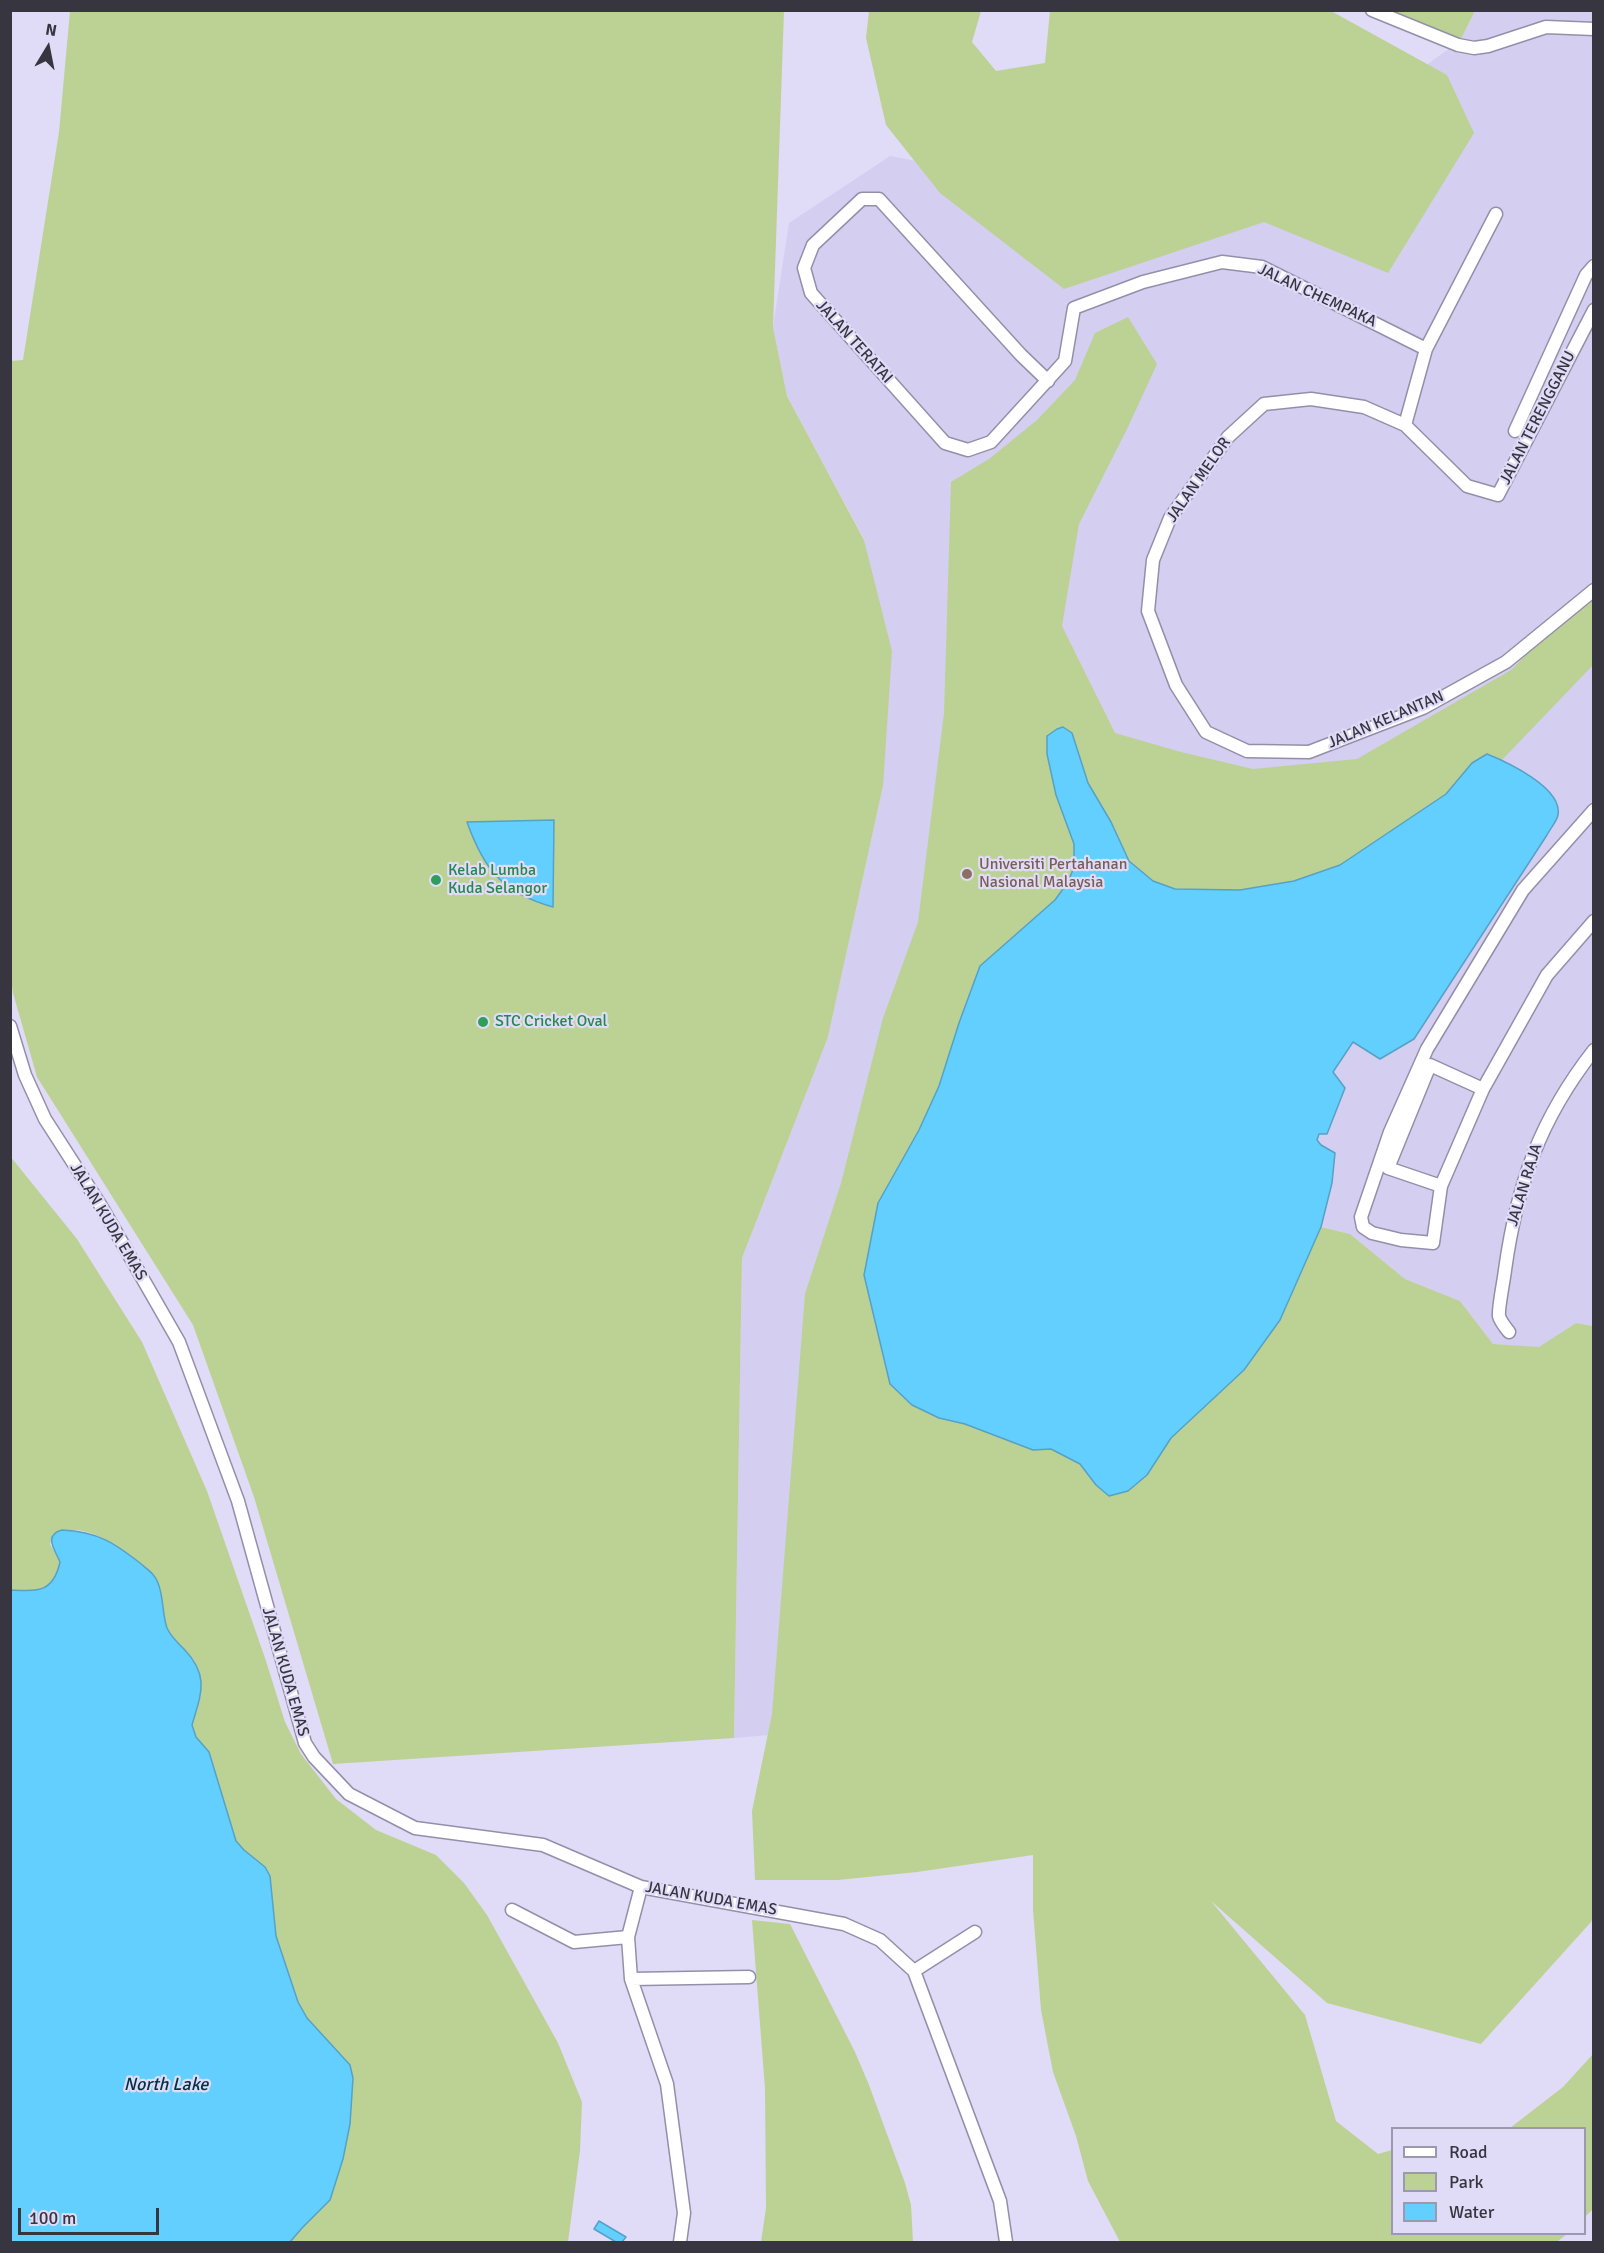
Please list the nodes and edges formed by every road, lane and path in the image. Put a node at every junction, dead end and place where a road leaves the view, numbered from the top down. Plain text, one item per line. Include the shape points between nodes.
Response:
1 (1372, 10) edge
2 (1593, 29) edge
3 (1496, 214) dead end
4 (1593, 266) edge
5 (1593, 309) edge
6 (1426, 349) junction
7 (1048, 381) junction
8 (1405, 425) junction
9 (1515, 431) dead end
10 (1498, 495) joint
11 (1593, 590) edge
12 (1176, 685) joint
13 (1593, 810) edge
14 (1593, 921) edge
15 (10, 1026) edge
16 (1593, 1050) edge
17 (1483, 1089) junction
18 (1441, 1186) junction
19 (1509, 1332) dead end
20 (640, 1887) junction
21 (512, 1910) dead end
22 (975, 1932) dead end
23 (628, 1937) junction
24 (914, 1971) junction
25 (749, 1977) dead end
26 (631, 1979) junction
27 (681, 2242) edge
28 (1006, 2242) edge

1 - 2 street via 1474,48 1546,27
3 - 6 street
4 - 9 street
5 - 10 street, JALAN TERENGGANU
6 - 7 street, JALAN CHEMPAKA via 1262,267 1222,262 1143,282 1074,308 1065,361
6 - 8 street
7 - 7 street, JALAN TERATAI via 879,199 862,199 813,245 804,268 811,293 945,443 968,450 991,442
8 - 10 street, JALAN MELOR via 1467,486
8 - 12 street, JALAN MELOR via 1364,407 1311,399 1264,404 1228,437 1170,518 1153,560 1148,611
11 - 12 street, JALAN KELANTAN via 1506,662 1423,708 1309,752 1247,751 1206,732
13 - 18 street via 1523,890 1427,1049 1390,1132 1361,1217 1363,1227 1401,1240 1432,1243
14 - 17 street via 1547,975
15 - 20 street, JALAN KUDA EMAS via 25,1075 45,1119 101,1206 179,1342 238,1501 305,1743 314,1757 350,1794 415,1828 543,1845
16 - 19 street, JALAN RAJA via 1537,1141 1520,1190 1499,1316
17 - 18 street
17 - 18 street via 1430,1065 1388,1167
20 - 23 street
20 - 24 street, JALAN KUDA EMAS via 844,1924 880,1940
21 - 23 street via 574,1942
22 - 24 street
23 - 26 street
24 - 28 street, JALAN KUDA EMAS via 1000,2201
25 - 26 street
26 - 27 street via 667,2084 684,2213

